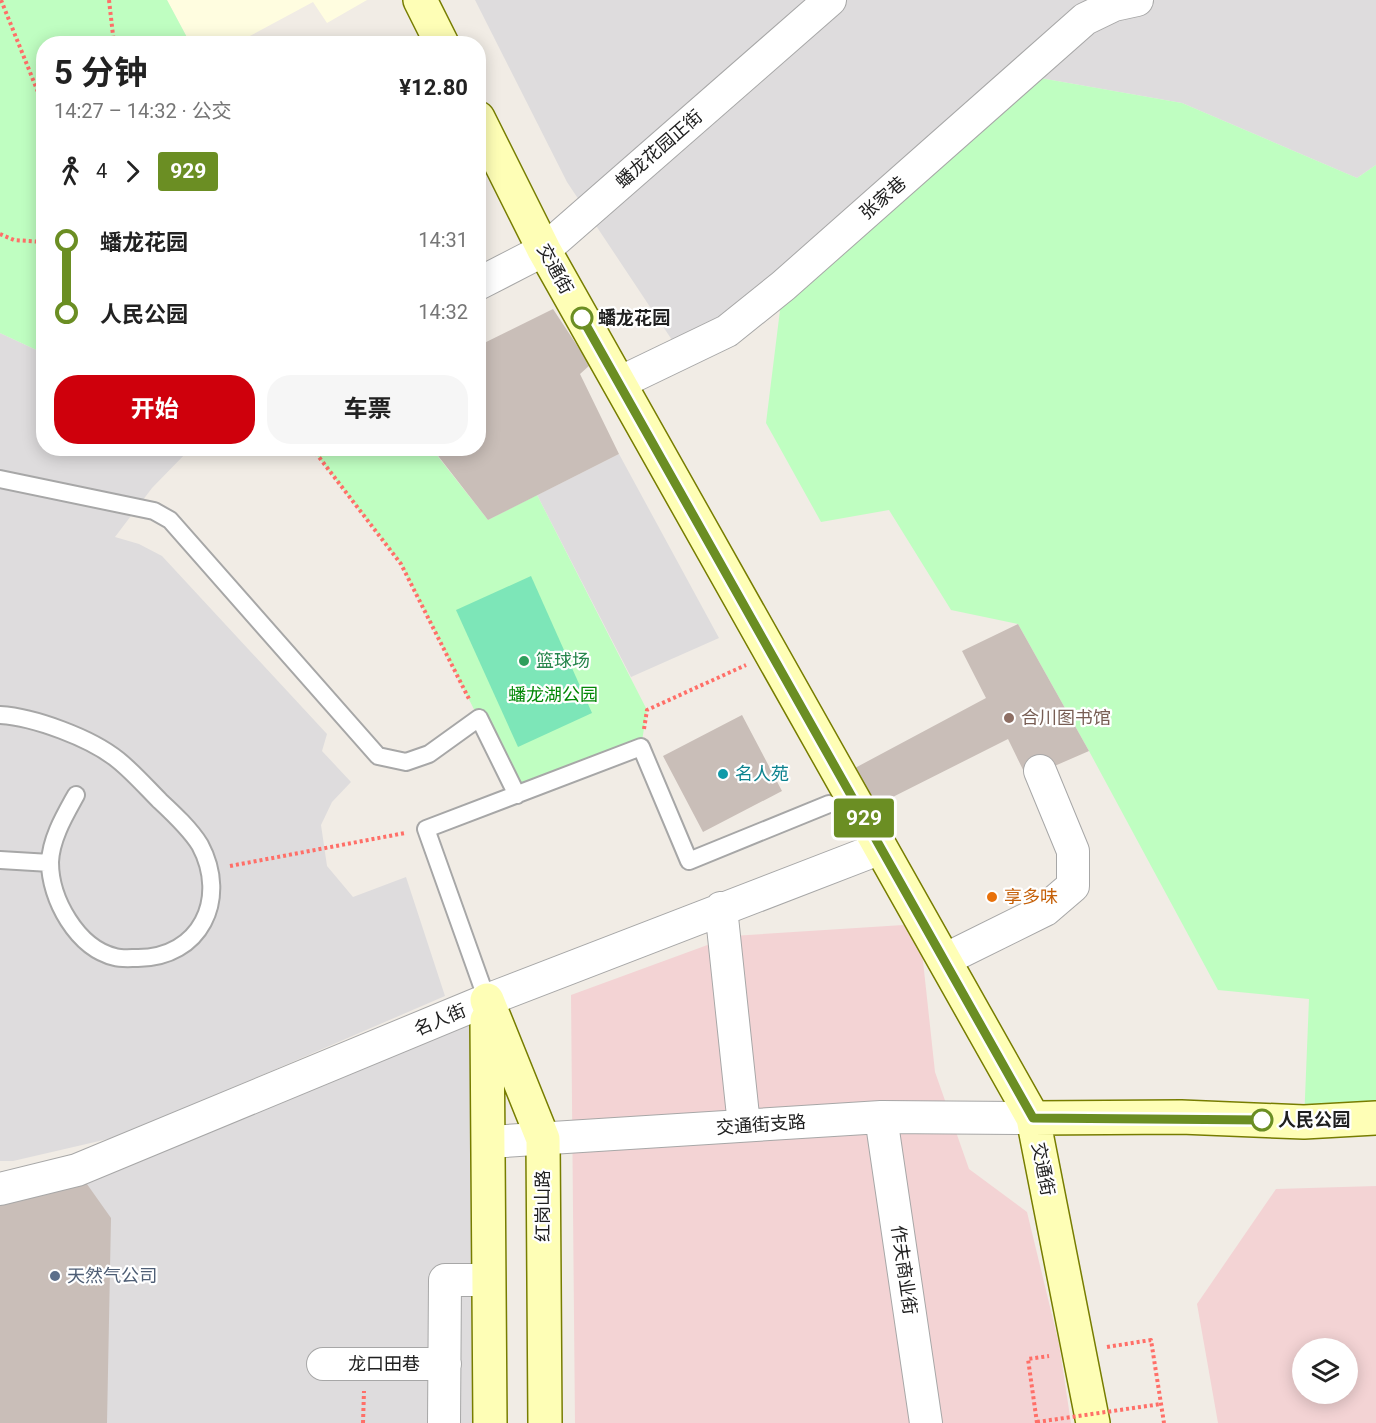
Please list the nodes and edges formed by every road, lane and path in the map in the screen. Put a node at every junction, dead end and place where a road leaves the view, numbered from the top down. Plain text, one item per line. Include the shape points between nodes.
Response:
1 (1, 0) edge
2 (109, 0) edge
3 (420, 0) edge
4 (830, 0) edge
5 (1137, 0) edge
6 (113, 36) edge
7 (438, 36) edge
8 (36, 86) edge
9 (486, 134) edge
10 (0, 234) edge
11 (36, 241) edge
12 (544, 250) junction
13 (486, 280) edge
14 (619, 383) junction
15 (318, 456) edge
16 (0, 479) edge
17 (771, 654) junction
18 (0, 715) edge
19 (479, 718) junction
20 (641, 747) junction
21 (1040, 771) dead end
22 (75, 795) dead end
23 (517, 795) junction
24 (829, 804) dead end
25 (426, 830) junction
26 (881, 848) junction
27 (0, 860) edge
28 (50, 863) junction
29 (208, 870) junction
30 (721, 908) junction
31 (944, 960) junction
32 (487, 1000) junction
33 (881, 1117) junction
34 (1033, 1118) junction
35 (1376, 1118) edge
36 (744, 1125) junction
37 (543, 1139) junction
38 (489, 1142) junction
39 (0, 1189) edge
40 (489, 1280) junction
41 (1151, 1340) dead end
42 (1028, 1359) dead end
43 (323, 1364) dead end
44 (445, 1364) junction
45 (1161, 1404) junction
46 (444, 1423) edge
47 (490, 1423) edge
48 (545, 1423) edge
49 (926, 1423) edge
50 (1037, 1423) edge
51 (1093, 1423) edge
52 (1164, 1423) edge

1 - 8 path
2 - 6 path
3 - 7 main road
4 - 12 street, 蟠龙花园正街
5 - 14 street, 张家巷 via 1114,5 1085,19 727,331
9 - 12 main road, 交通街
10 - 11 path via 14,240
12 - 13 street, 蟠龙花园正街
12 - 14 main road, 交通街
14 - 17 main road, 交通街
15 - 19 path via 401,564
16 - 19 lane via 125,503 170,520 378,756 406,762 429,754
17 - 20 path via 647,710
17 - 26 main road, 交通街
18 - 29 lane via 71,734 117,759 200,845
19 - 23 lane
20 - 23 lane
20 - 24 lane via 689,861
21 - 31 street via 1073,850 1073,886 1045,910
22 - 28 lane via 57,830
23 - 25 lane
25 - 29 path
25 - 32 lane, 红岗山路
26 - 30 street, 名人街
26 - 31 main road, 交通街
27 - 28 lane
28 - 29 lane via 61,911 85,943 115,958 155,958 184,946 204,921 212,899
30 - 32 street, 名人街
30 - 36 street
31 - 34 main road, 交通街
32 - 37 main road, 红岗山路
32 - 38 main road, 红岗山路
32 - 39 street, 名人街 via 77,1170
33 - 34 street, 交通街支路
33 - 36 street, 交通街支路
33 - 49 street, 作夫商业街
34 - 35 main road via 1304,1122
34 - 51 main road, 交通街
36 - 37 street, 交通街支路
37 - 38 street, 交通街支路
37 - 48 main road, 红岗山路
38 - 40 main road, 红岗山路
40 - 44 street, 龙口田巷 via 445,1280
40 - 47 main road, 红岗山路
41 - 45 path
42 - 50 path
43 - 44 street, 龙口田巷
44 - 46 street, 龙口田巷
45 - 50 path, bridge
45 - 52 path

